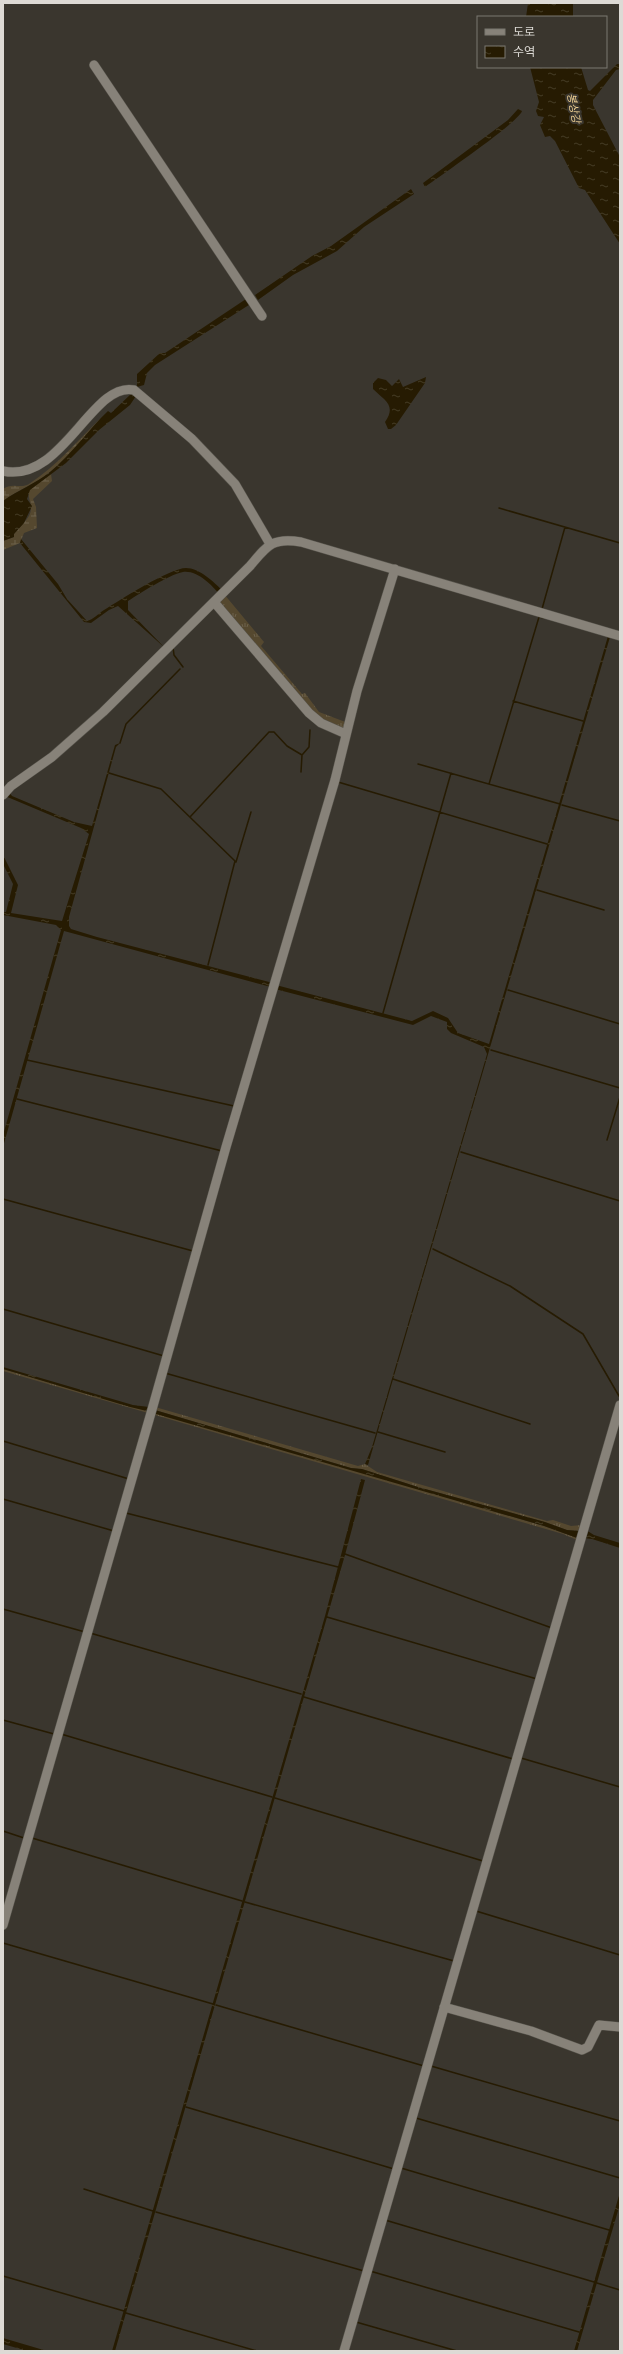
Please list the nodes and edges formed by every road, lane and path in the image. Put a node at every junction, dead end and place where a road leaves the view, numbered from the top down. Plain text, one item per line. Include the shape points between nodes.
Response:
1 (94, 65) dead end
2 (262, 316) dead end
3 (3, 472) edge
4 (270, 544) junction
5 (395, 569) junction
6 (214, 602) junction
7 (620, 636) edge
8 (346, 734) junction
9 (3, 795) edge
10 (620, 1405) edge
11 (3, 1925) edge
12 (444, 2007) junction
13 (620, 2027) edge
14 (344, 2351) edge

1 - 2 street
3 - 4 street via 24,472 42,462 65,445 87,418 110,397 125,389 134,390 192,439 235,484
4 - 5 street via 283,540 295,541
4 - 6 street
5 - 7 street
5 - 8 street
6 - 8 street via 309,713 320,723
6 - 9 street via 103,712 52,757 11,786
8 - 11 street
10 - 12 street
12 - 13 street via 531,2031 582,2050 588,2047 599,2025
12 - 14 street

